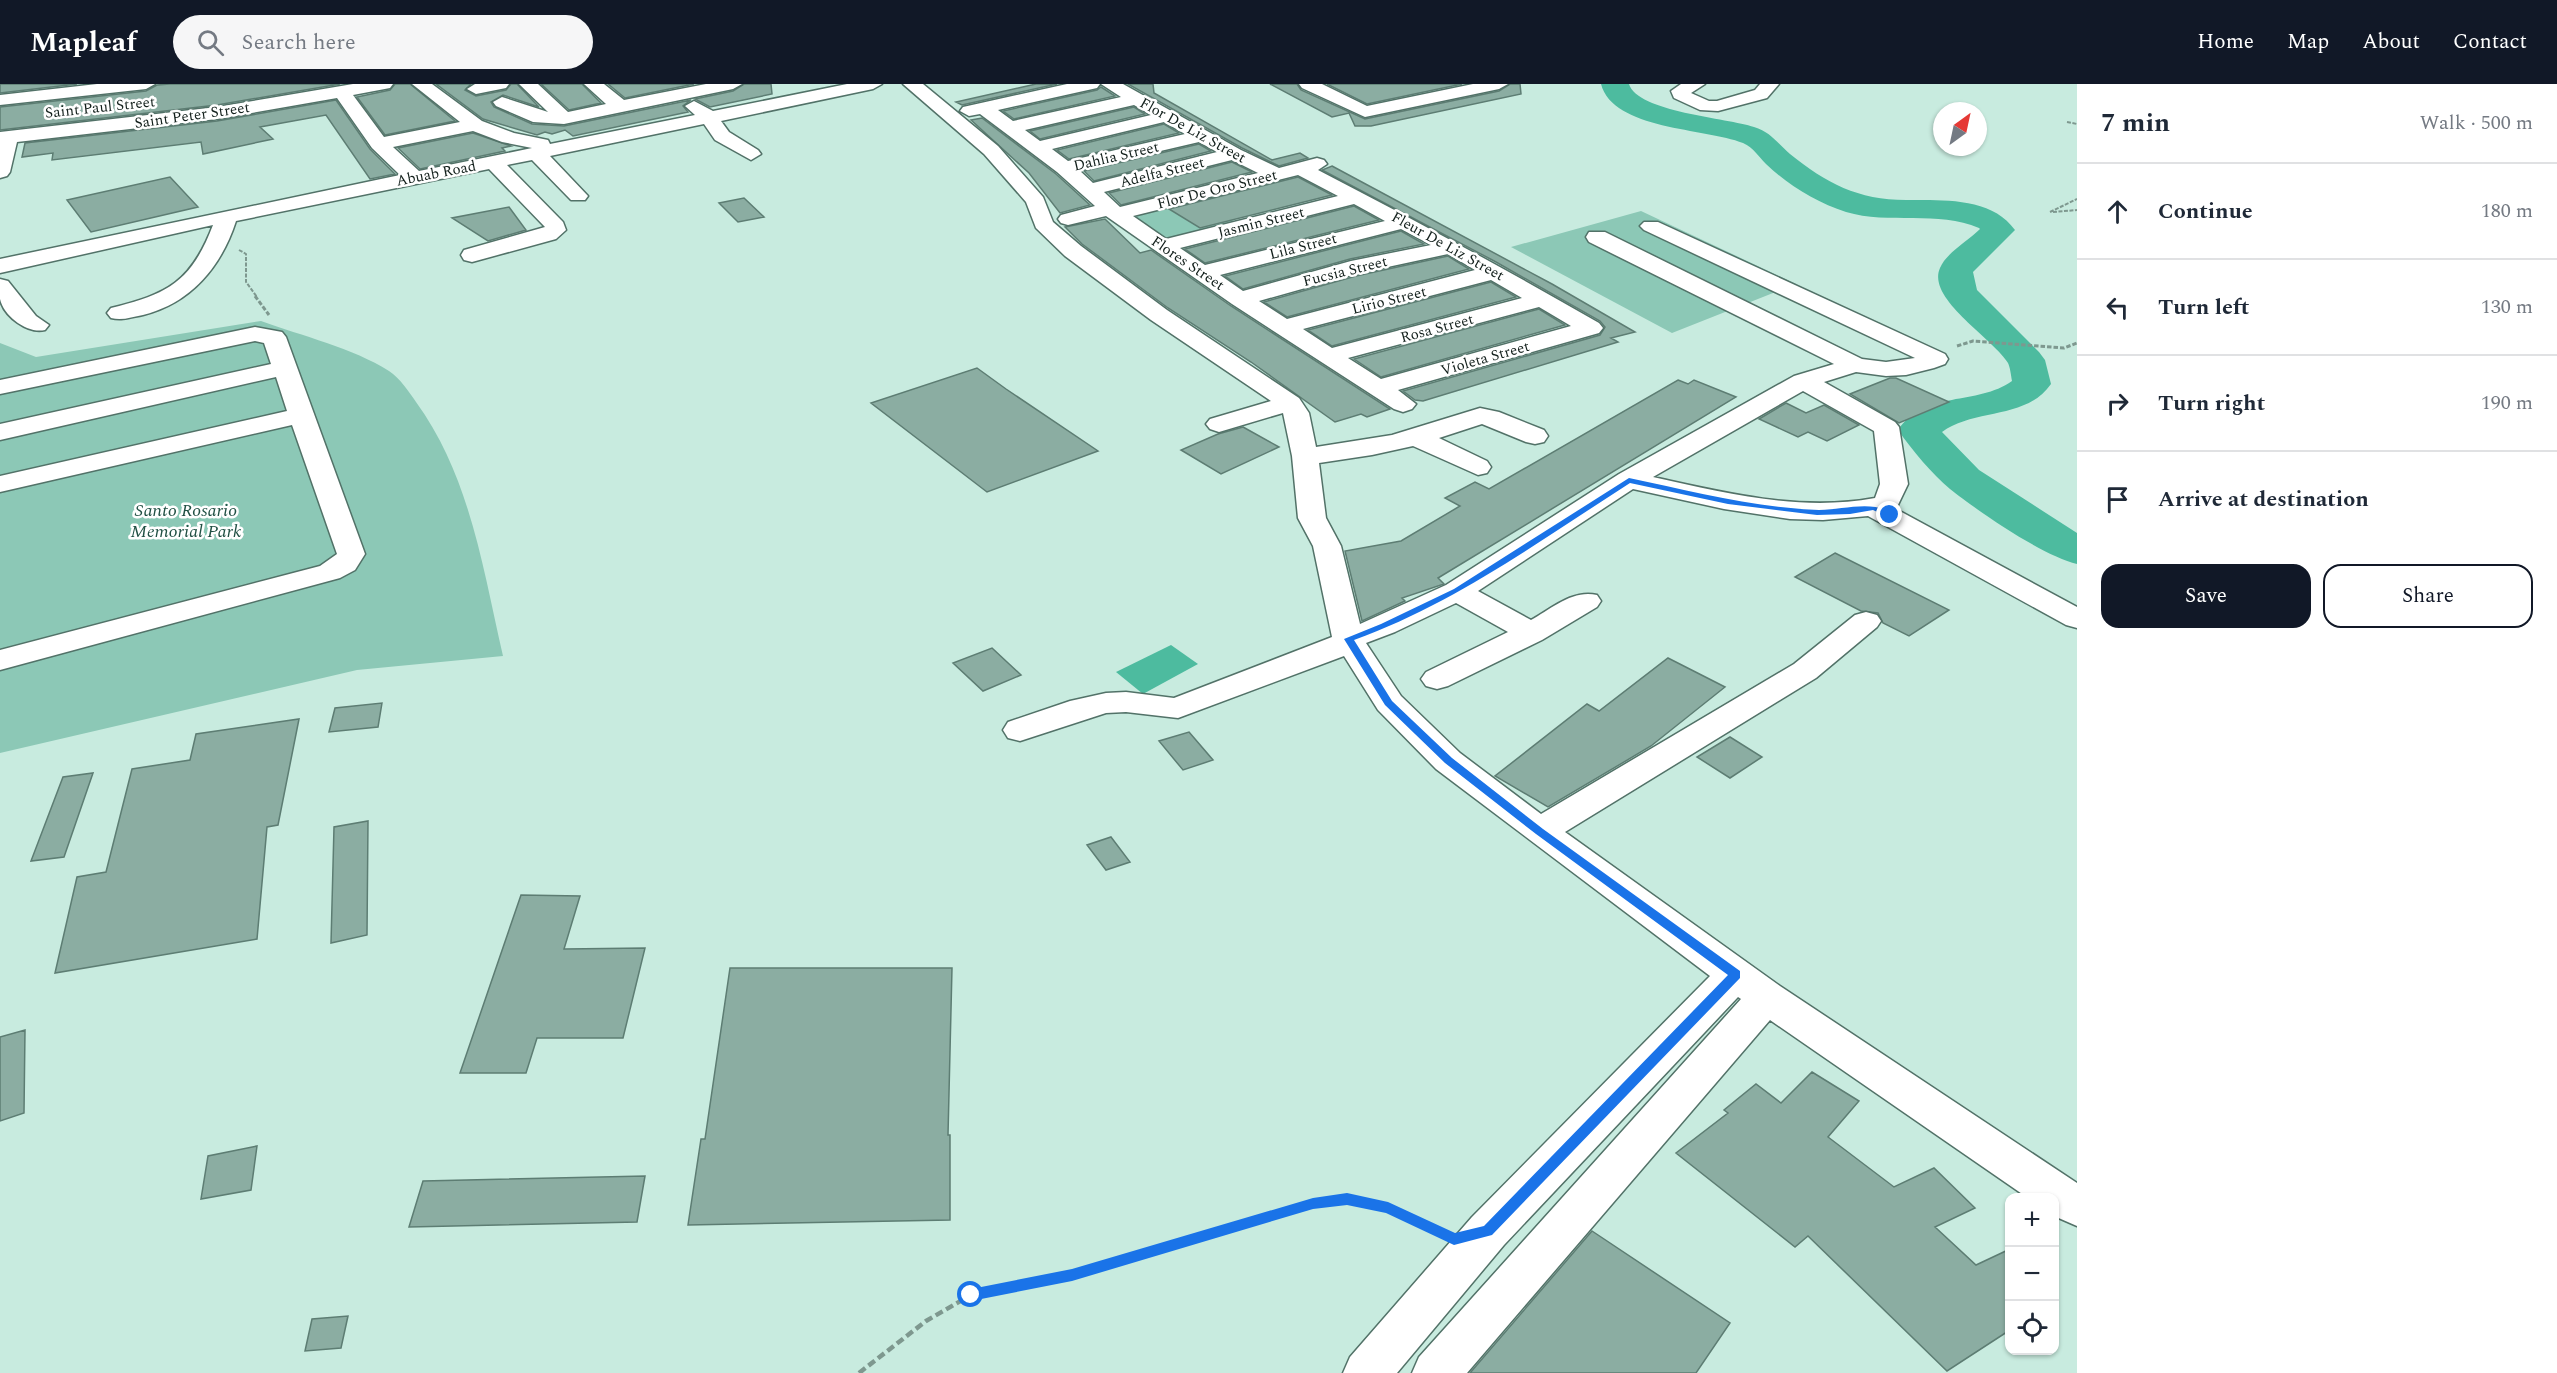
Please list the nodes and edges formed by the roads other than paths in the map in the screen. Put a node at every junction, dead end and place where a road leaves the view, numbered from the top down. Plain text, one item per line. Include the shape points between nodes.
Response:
1 (384, 84) edge
2 (528, 84) edge
3 (593, 84) edge
4 (666, 84) edge
5 (729, 84) edge
6 (873, 84) edge
7 (1091, 84) edge
8 (1110, 84) edge
9 (1308, 84) edge
10 (1437, 84) edge
11 (1499, 84) edge
12 (1696, 84) edge
13 (1770, 84) edge
14 (341, 88) edge
15 (476, 89) dead end
16 (1384, 89) dead end
17 (156, 92) edge
18 (422, 92) edge
19 (501, 93) edge
20 (1456, 93) junction
21 (935, 99) edge
22 (1138, 99) junction
23 (0, 100) edge
24 (1414, 102) junction
25 (377, 105) dead end
26 (694, 106) junction
27 (621, 107) junction
28 (984, 108) junction
29 (354, 109) junction
30 (454, 109) junction
31 (217, 113) junction
32 (433, 113) dead end
33 (1168, 116) junction
34 (0, 118) edge
35 (564, 118) junction
36 (160, 120) junction
37 (390, 122) dead end
38 (475, 125) junction
39 (369, 126) junction
40 (1011, 127) junction
41 (229, 131) dead end
42 (1202, 136) junction
43 (4, 138) edge
44 (510, 138) junction
45 (379, 144) junction
46 (476, 145) dead end
47 (1038, 147) junction
48 (538, 149) junction
49 (751, 154) dead end
50 (1234, 154) junction
51 (494, 162) junction
52 (410, 164) dead end
53 (1309, 166) joint
54 (1064, 168) junction
55 (0, 172) edge
56 (1276, 174) junction
57 (1089, 190) junction
58 (578, 196) dead end
59 (1359, 197) junction
60 (1164, 215) dead end
61 (227, 216) junction
62 (1068, 219) dead end
63 (1406, 222) junction
64 (1133, 225) junction
65 (1651, 226) dead end
66 (1183, 227) dead end
67 (1598, 237) dead end
68 (1451, 247) junction
69 (472, 255) dead end
70 (0, 266) edge
71 (1495, 272) junction
72 (1201, 273) junction
73 (0, 286) edge
74 (1240, 299) junction
75 (1544, 299) junction
76 (119, 314) dead end
77 (37, 326) dead end
78 (1282, 327) junction
79 (1591, 328) joint
80 (1329, 356) junction
81 (1855, 365) junction
82 (285, 368) junction
83 (1803, 381) junction
84 (0, 387) edge
85 (1380, 387) junction
86 (1290, 403) junction
87 (1403, 404) dead end
88 (302, 415) junction
89 (1219, 424) dead end
90 (0, 432) edge
91 (1535, 436) dead end
92 (1418, 438) junction
93 (1305, 456) junction
94 (1478, 467) dead end
95 (1629, 480) junction
96 (0, 484) edge
97 (1874, 507) junction
98 (1457, 591) junction
99 (1586, 602) dead end
100 (2077, 619) edge
101 (1866, 621) dead end
102 (1531, 633) junction
103 (1348, 639) junction
104 (0, 660) edge
105 (1437, 679) dead end
106 (1020, 730) dead end
107 (1539, 831) junction
108 (1751, 986) junction
109 (2077, 1207) edge
110 (1367, 1373) edge
111 (1436, 1373) edge

1 - 14 street, Saint Peter Street
2 - 35 street
3 - 27 street
4 - 26 street
5 - 26 street
6 - 26 street, Abuab Road
7 - 28 street
8 - 22 street, Flor De Liz Street
9 - 24 street via 1365,112
10 - 20 street
11 - 20 street
12 - 13 street via 1680,94 1713,107 1761,94
14 - 29 street
14 - 31 street, Saint Peter Street
15 - 19 street
16 - 24 street
17 - 23 street
17 - 34 street, Saint Paul Street
17 - 36 street
18 - 30 street
19 - 35 street via 540,118
20 - 24 street
21 - 28 street
21 - 86 street via 991,150 1036,201 1043,224 1064,244 1159,315
22 - 33 street, Flor De Liz Street
22 - 40 street
25 - 29 street
26 - 27 street
26 - 48 street, Abuab Road
26 - 49 street via 722,136
27 - 35 street
28 - 40 street, Flores Street
29 - 39 street
30 - 32 street
30 - 38 street
31 - 36 street, Saint Peter Street
31 - 41 street via 222,128
33 - 42 street, Flor De Liz Street
33 - 47 street
36 - 43 street, Saint Peter Street
37 - 39 street
38 - 44 street
38 - 45 street
39 - 45 street
40 - 47 street, Flores Street
42 - 50 street, Flor De Liz Street
42 - 54 street, Dahlia Street
43 - 55 street
44 - 46 street
44 - 48 street
45 - 52 street
47 - 54 street, Flores Street
48 - 51 street, Abuab Road
48 - 58 street
50 - 56 street, Flor De Liz Street
50 - 57 street, Adelfa Street
51 - 61 street, Abuab Road
51 - 69 street via 556,226 555,231
53 - 56 street, Flor De Oro Street
53 - 59 street, Fleur De Liz Street
54 - 57 street, Flores Street
56 - 64 street, Flor De Oro Street
57 - 64 street, Flores Street
59 - 63 street, Fleur De Liz Street
59 - 64 street, Jasmin Street
60 - 64 street
61 - 70 street, Abuab Road
61 - 76 street via 220,238 180,291 165,301
62 - 64 street
63 - 68 street, Fleur De Liz Street
63 - 72 street, Lila Street
64 - 66 street
64 - 72 street, Flores Street
65 - 81 street via 1936,359 1893,371
67 - 81 street
68 - 71 street, Fleur De Liz Street
68 - 74 street, Fucsia Street via 1351,268
71 - 75 street, Fleur De Liz Street
71 - 78 street, Lirio Street
72 - 74 street, Flores Street
73 - 77 street via 28,321
74 - 78 street, Flores Street
75 - 79 street, Fleur De Liz Street
75 - 80 street, Rosa Street
78 - 80 street, Flores Street
79 - 85 street, Violeta Street
80 - 85 street, Flores Street
81 - 83 street
82 - 84 street via 274,337 255,334
82 - 88 street
82 - 90 street
83 - 95 street
83 - 97 street via 1886,427 1894,483 1886,504
85 - 87 street, Flores Street
86 - 89 street
86 - 93 street via 1296,413
88 - 96 street
88 - 104 street via 351,554 345,564 319,576
91 - 92 street via 1480,416
92 - 93 street via 1334,455
92 - 94 street
93 - 103 street via 1312,518 1327,546
95 - 97 street via 1728,502 1817,512
95 - 98 street
97 - 100 street
98 - 102 street
98 - 103 street
99 - 102 street
101 - 107 street via 1805,671
102 - 105 street
103 - 106 street via 1340,647 1178,708 1120,701 1101,703
103 - 107 street via 1389,703 1448,761
107 - 108 street
108 - 109 street
108 - 110 street via 1488,1231
108 - 111 street

